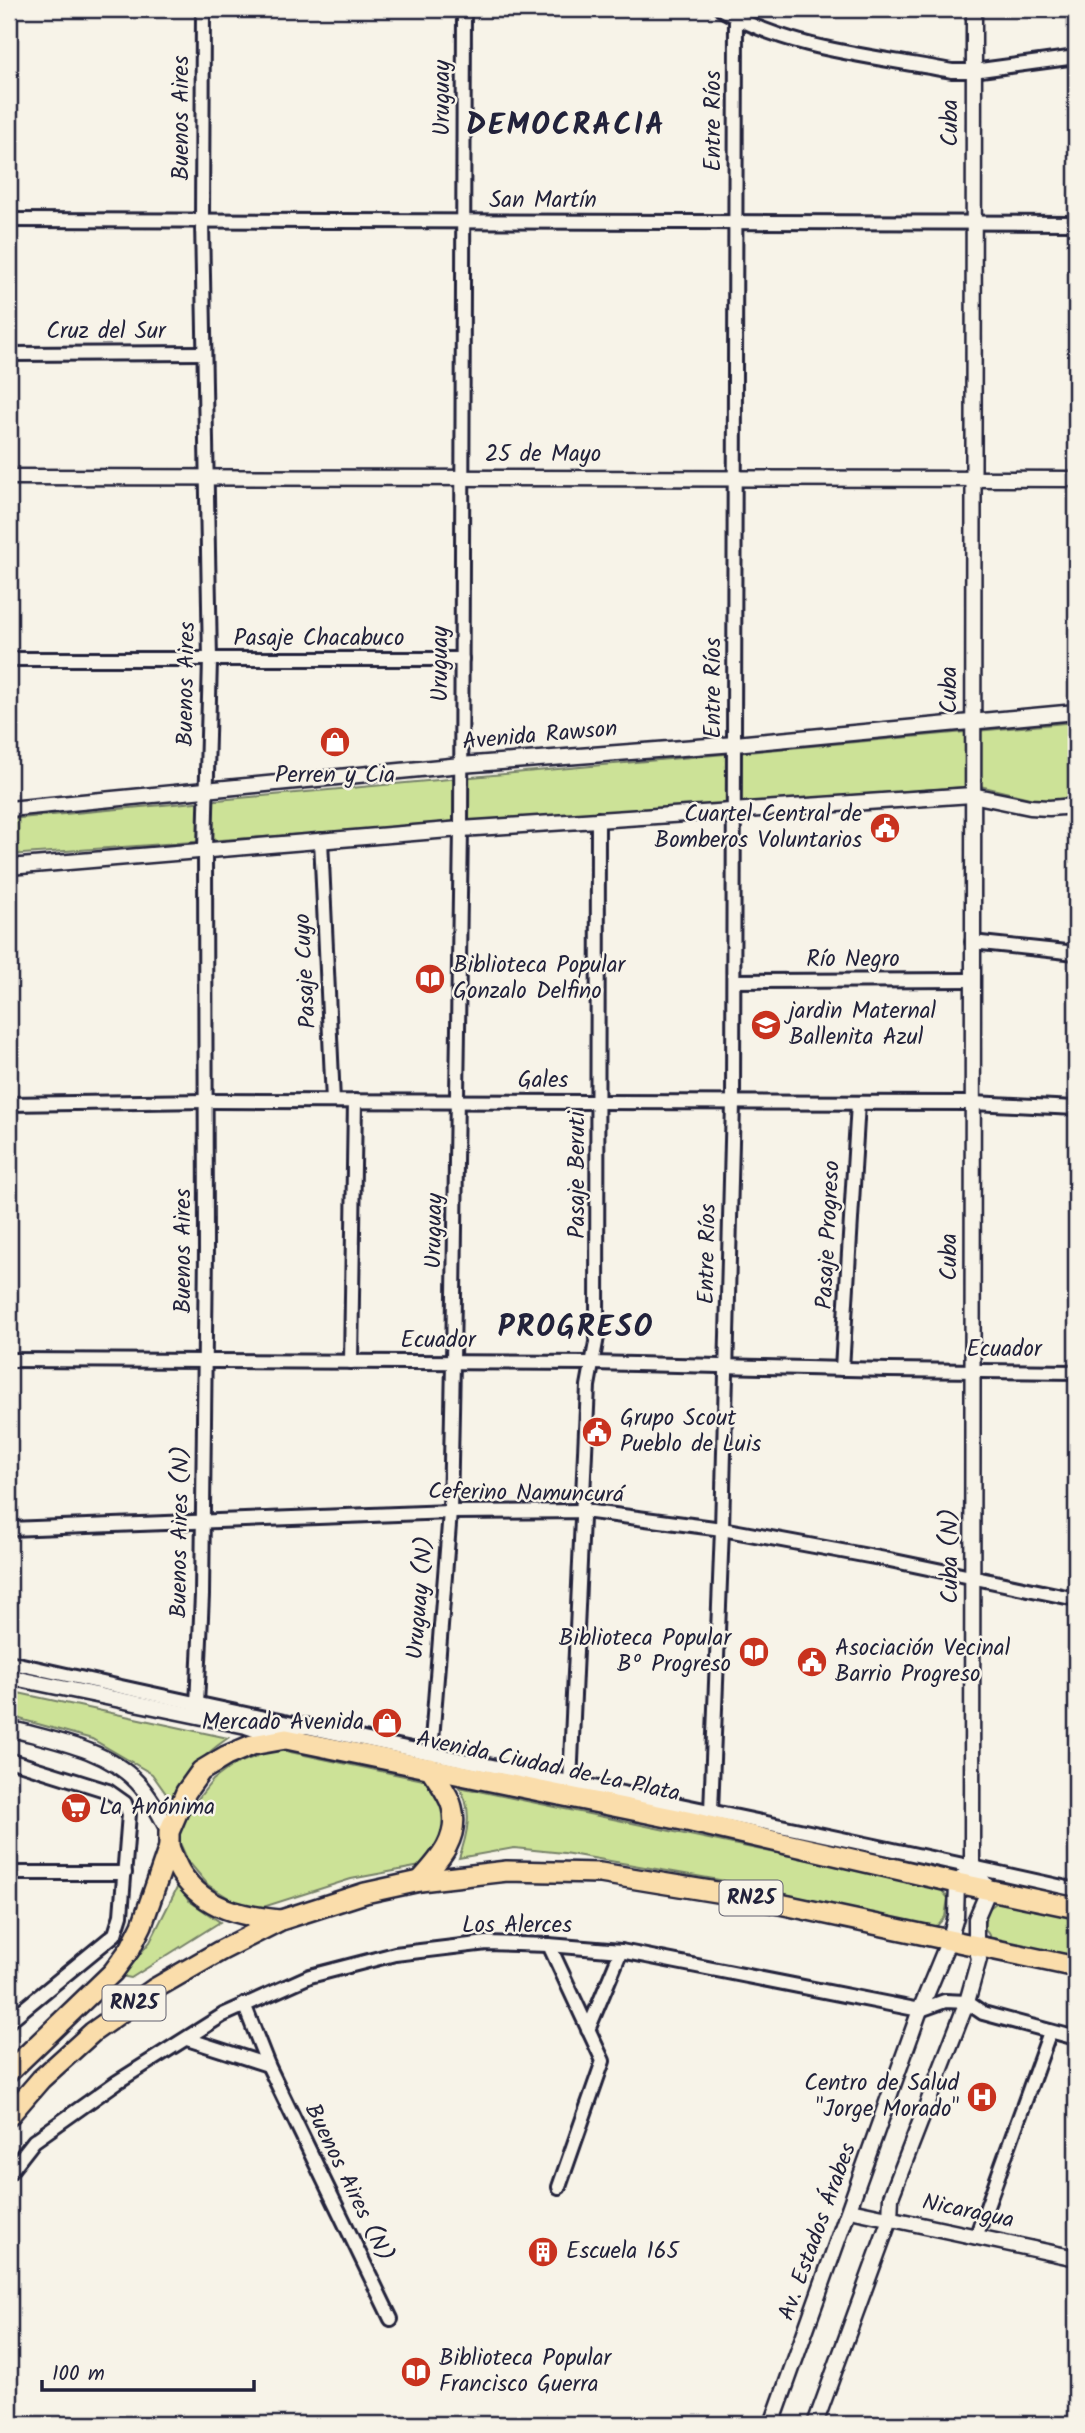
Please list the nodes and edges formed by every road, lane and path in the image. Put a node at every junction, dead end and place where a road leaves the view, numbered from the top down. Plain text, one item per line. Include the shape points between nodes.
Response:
1 (203, 9) edge
2 (464, 9) edge
3 (721, 9) edge
4 (974, 9) edge
5 (736, 13) edge
6 (1076, 57) edge
7 (973, 72) junction
8 (9, 220) edge
9 (202, 221) junction
10 (463, 222) junction
11 (734, 222) junction
12 (973, 223) junction
13 (1076, 223) edge
14 (204, 353) junction
15 (9, 354) edge
16 (9, 477) edge
17 (207, 477) junction
18 (463, 478) junction
19 (733, 478) junction
20 (973, 479) junction
21 (1076, 479) edge
22 (9, 659) edge
23 (462, 659) junction
24 (210, 660) junction
25 (1076, 712) edge
26 (972, 721) junction
27 (735, 744) junction
28 (461, 765) junction
29 (206, 792) junction
30 (972, 795) junction
31 (1076, 806) edge
32 (9, 809) edge
33 (734, 811) junction
34 (598, 819) junction
35 (461, 829) junction
36 (321, 840) junction
37 (205, 849) junction
38 (9, 867) edge
39 (972, 942) junction
40 (1076, 953) edge
41 (972, 980) junction
42 (734, 981) junction
43 (205, 1101) junction
44 (333, 1101) junction
45 (355, 1101) junction
46 (458, 1102) junction
47 (599, 1102) junction
48 (733, 1103) junction
49 (858, 1103) junction
50 (972, 1103) junction
51 (9, 1104) edge
52 (1076, 1108) edge
53 (9, 1360) edge
54 (204, 1360) junction
55 (351, 1362) junction
56 (453, 1362) junction
57 (592, 1363) junction
58 (727, 1367) junction
59 (842, 1369) junction
60 (973, 1371) junction
61 (1076, 1372) edge
62 (584, 1511) junction
63 (450, 1512) junction
64 (202, 1521) junction
65 (9, 1529) edge
66 (722, 1529) junction
67 (974, 1578) junction
68 (1076, 1599) edge
69 (9, 1662) edge
70 (12, 1676) edge
71 (197, 1704) junction
72 (246, 1726) junction
73 (308, 1726) junction
74 (9, 1728) edge
75 (286, 1739) junction
76 (9, 1760) edge
77 (430, 1760) junction
78 (570, 1783) junction
79 (642, 1798) junction
80 (711, 1811) junction
81 (687, 1821) junction
82 (169, 1839) junction
83 (972, 1867) junction
84 (9, 1873) edge
85 (125, 1873) junction
86 (420, 1881) junction
87 (957, 1883) junction
88 (989, 1889) junction
89 (1076, 1891) edge
90 (1076, 1908) edge
91 (281, 1920) junction
92 (549, 1945) junction
93 (946, 1945) junction
94 (621, 1951) junction
95 (977, 1952) junction
96 (1076, 1967) edge
97 (1076, 1977) edge
98 (967, 2002) junction
99 (244, 2004) junction
100 (920, 2010) junction
101 (9, 2021) edge
102 (588, 2030) junction
103 (1050, 2032) junction
104 (1076, 2038) edge
105 (187, 2039) junction
106 (268, 2064) junction
107 (9, 2072) edge
108 (9, 2116) edge
109 (9, 2172) edge
110 (559, 2187) dead end
111 (850, 2210) junction
112 (890, 2219) junction
113 (976, 2237) junction
114 (1076, 2258) edge
115 (391, 2319) dead end
116 (772, 2424) edge
117 (814, 2424) edge

1 - 9 street, Buenos Aires
2 - 10 street, Uruguay
3 - 5 street
4 - 7 street, Cuba
5 - 7 street via 760,29 800,43
5 - 11 street, Entre Ríos
6 - 7 street
7 - 12 street, Cuba
8 - 9 street, San Martín
9 - 10 street, San Martín
9 - 14 street, Buenos Aires
10 - 11 street, San Martín
10 - 18 street, Uruguay
11 - 12 street, San Martín
11 - 19 street, Entre Ríos
12 - 13 street, San Martín
12 - 20 street, Cuba
14 - 15 street, Cruz del Sur
14 - 17 street, Buenos Aires
16 - 17 street, 25 de Mayo
17 - 18 street, 25 de Mayo
17 - 24 street, Buenos Aires
18 - 19 street, 25 de Mayo
18 - 23 street, Uruguay
19 - 20 street, 25 de Mayo
19 - 27 street, Entre Ríos
20 - 21 street, 25 de Mayo
20 - 26 street, Cuba
22 - 24 street, Pasaje Chacabuco
23 - 24 street, Pasaje Chacabuco
23 - 28 street, Uruguay
24 - 29 street, Buenos Aires
25 - 26 street, Avenida Rawson
26 - 27 street, Avenida Rawson
26 - 30 street, Cuba
27 - 28 street, Avenida Rawson
27 - 33 street, Entre Ríos
28 - 29 street, Avenida Rawson
28 - 35 street, Uruguay
29 - 32 street, Avenida Rawson
29 - 37 street, Buenos Aires
30 - 31 street via 1030,807
30 - 33 street
30 - 39 street, Cuba
33 - 34 street
33 - 42 street, Entre Ríos
34 - 35 street
34 - 47 street, Pasaje Beruti
35 - 36 street
35 - 46 street, Uruguay
36 - 37 street
36 - 44 street, Pasaje Cuyo
37 - 38 street
37 - 43 street, Buenos Aires
39 - 40 street
39 - 41 street, Cuba
41 - 42 street, Río Negro
41 - 50 street, Cuba
42 - 48 street, Entre Ríos
43 - 44 street, Gales
43 - 51 street, Gales
43 - 54 street, Buenos Aires
44 - 45 street, Gales
45 - 46 street, Gales
45 - 55 street
46 - 47 street, Gales
46 - 56 street, Uruguay
47 - 48 street, Gales
47 - 57 street, Pasaje Beruti via 597,1324
48 - 49 street, Gales
48 - 58 street, Entre Ríos
49 - 50 street, Gales
49 - 59 street, Pasaje Progreso
50 - 52 street, Gales
50 - 60 street, Cuba
53 - 54 street, Ecuador
54 - 55 street, Ecuador
54 - 64 street, Buenos Aires (N)
55 - 56 street, Ecuador
56 - 57 street, Ecuador
56 - 63 street, Uruguay (N)
57 - 58 street, Ecuador
57 - 62 street, Pasaje Beruti
58 - 59 street, Ecuador
58 - 66 street, Entre Ríos
59 - 60 street, Ecuador
60 - 61 street, Ecuador
60 - 67 street, Cuba (N)
62 - 63 street, Ceferino Namuncurá
62 - 66 street, Ceferino Namuncurá
62 - 78 street, Pasaje Beruti
63 - 64 street, Ceferino Namuncurá
63 - 77 street, Uruguay (N)
64 - 65 street, Ceferino Namuncurá
64 - 71 street, Buenos Aires (N)
66 - 67 street, Ceferino Namuncurá
66 - 80 street, Entre Ríos
67 - 68 street, Ceferino Namuncurá
67 - 83 street, Cuba (N)
69 - 71 street, Avenida Ciudad de La Plata
70 - 72 street, Avenida Ciudad de La Plata
71 - 73 street, Avenida Ciudad de La Plata
72 - 73 street
72 - 75 street, Avenida Ciudad de La Plata
73 - 77 street, Avenida Ciudad de La Plata
74 - 82 street via 88,1751 118,1767 136,1781 156,1808
75 - 77 highway, Avenida Ciudad de La Plata / RN25
75 - 82 highway, RN25 via 252,1745 201,1771 186,1792
76 - 85 street via 107,1791 125,1804 129,1814
77 - 78 street, Avenida Ciudad de La Plata
77 - 81 highway, Avenida Ciudad de La Plata / RN25
77 - 86 highway via 452,1805 454,1824 444,1855
78 - 79 street, Avenida Ciudad de La Plata
79 - 80 street, Avenida Ciudad de La Plata
79 - 81 highway
80 - 81 highway
80 - 83 street, Avenida Ciudad de La Plata
81 - 87 highway, Avenida Ciudad de La Plata / RN25
82 - 91 highway via 183,1877 217,1907
82 - 107 highway, RN25 via 130,1949 113,1972
83 - 87 street
83 - 88 street
83 - 89 street, Avenida Ciudad de La Plata
84 - 85 street
85 - 101 street via 116,1934
86 - 91 highway, RN25
86 - 93 highway, RN25 via 507,1871 600,1873 747,1897 848,1930
87 - 88 highway, Avenida Ciudad de La Plata / RN25
87 - 93 street, Av. Estados Árabes via 956,1917
88 - 90 highway, Avenida Ciudad de La Plata / RN25
88 - 95 street via 976,1919
91 - 108 highway, RN25 via 154,1989 103,2025 41,2078
92 - 94 street, Los Alerces
92 - 99 street, Los Alerces via 487,1943 395,1954 310,1976
92 - 102 street
93 - 95 highway
93 - 100 street, Av. Estados Árabes
94 - 100 street, Los Alerces
94 - 102 street
95 - 96 highway
95 - 97 highway via 1058,1977
95 - 98 street
98 - 100 street, Los Alerces via 945,2001
98 - 103 street via 983,2013
98 - 112 street via 891,2197
99 - 105 street, Los Alerces
99 - 106 street, Buenos Aires (N)
100 - 111 street, Av. Estados Árabes
102 - 110 street via 603,2061
103 - 104 street
103 - 113 street
105 - 106 street
105 - 109 street, Los Alerces via 34,2141
106 - 115 street, Buenos Aires (N)
111 - 112 street, Nicaragua
111 - 116 street, Av. Estados Árabes
112 - 113 street, Nicaragua
112 - 117 street
113 - 114 street, Nicaragua

